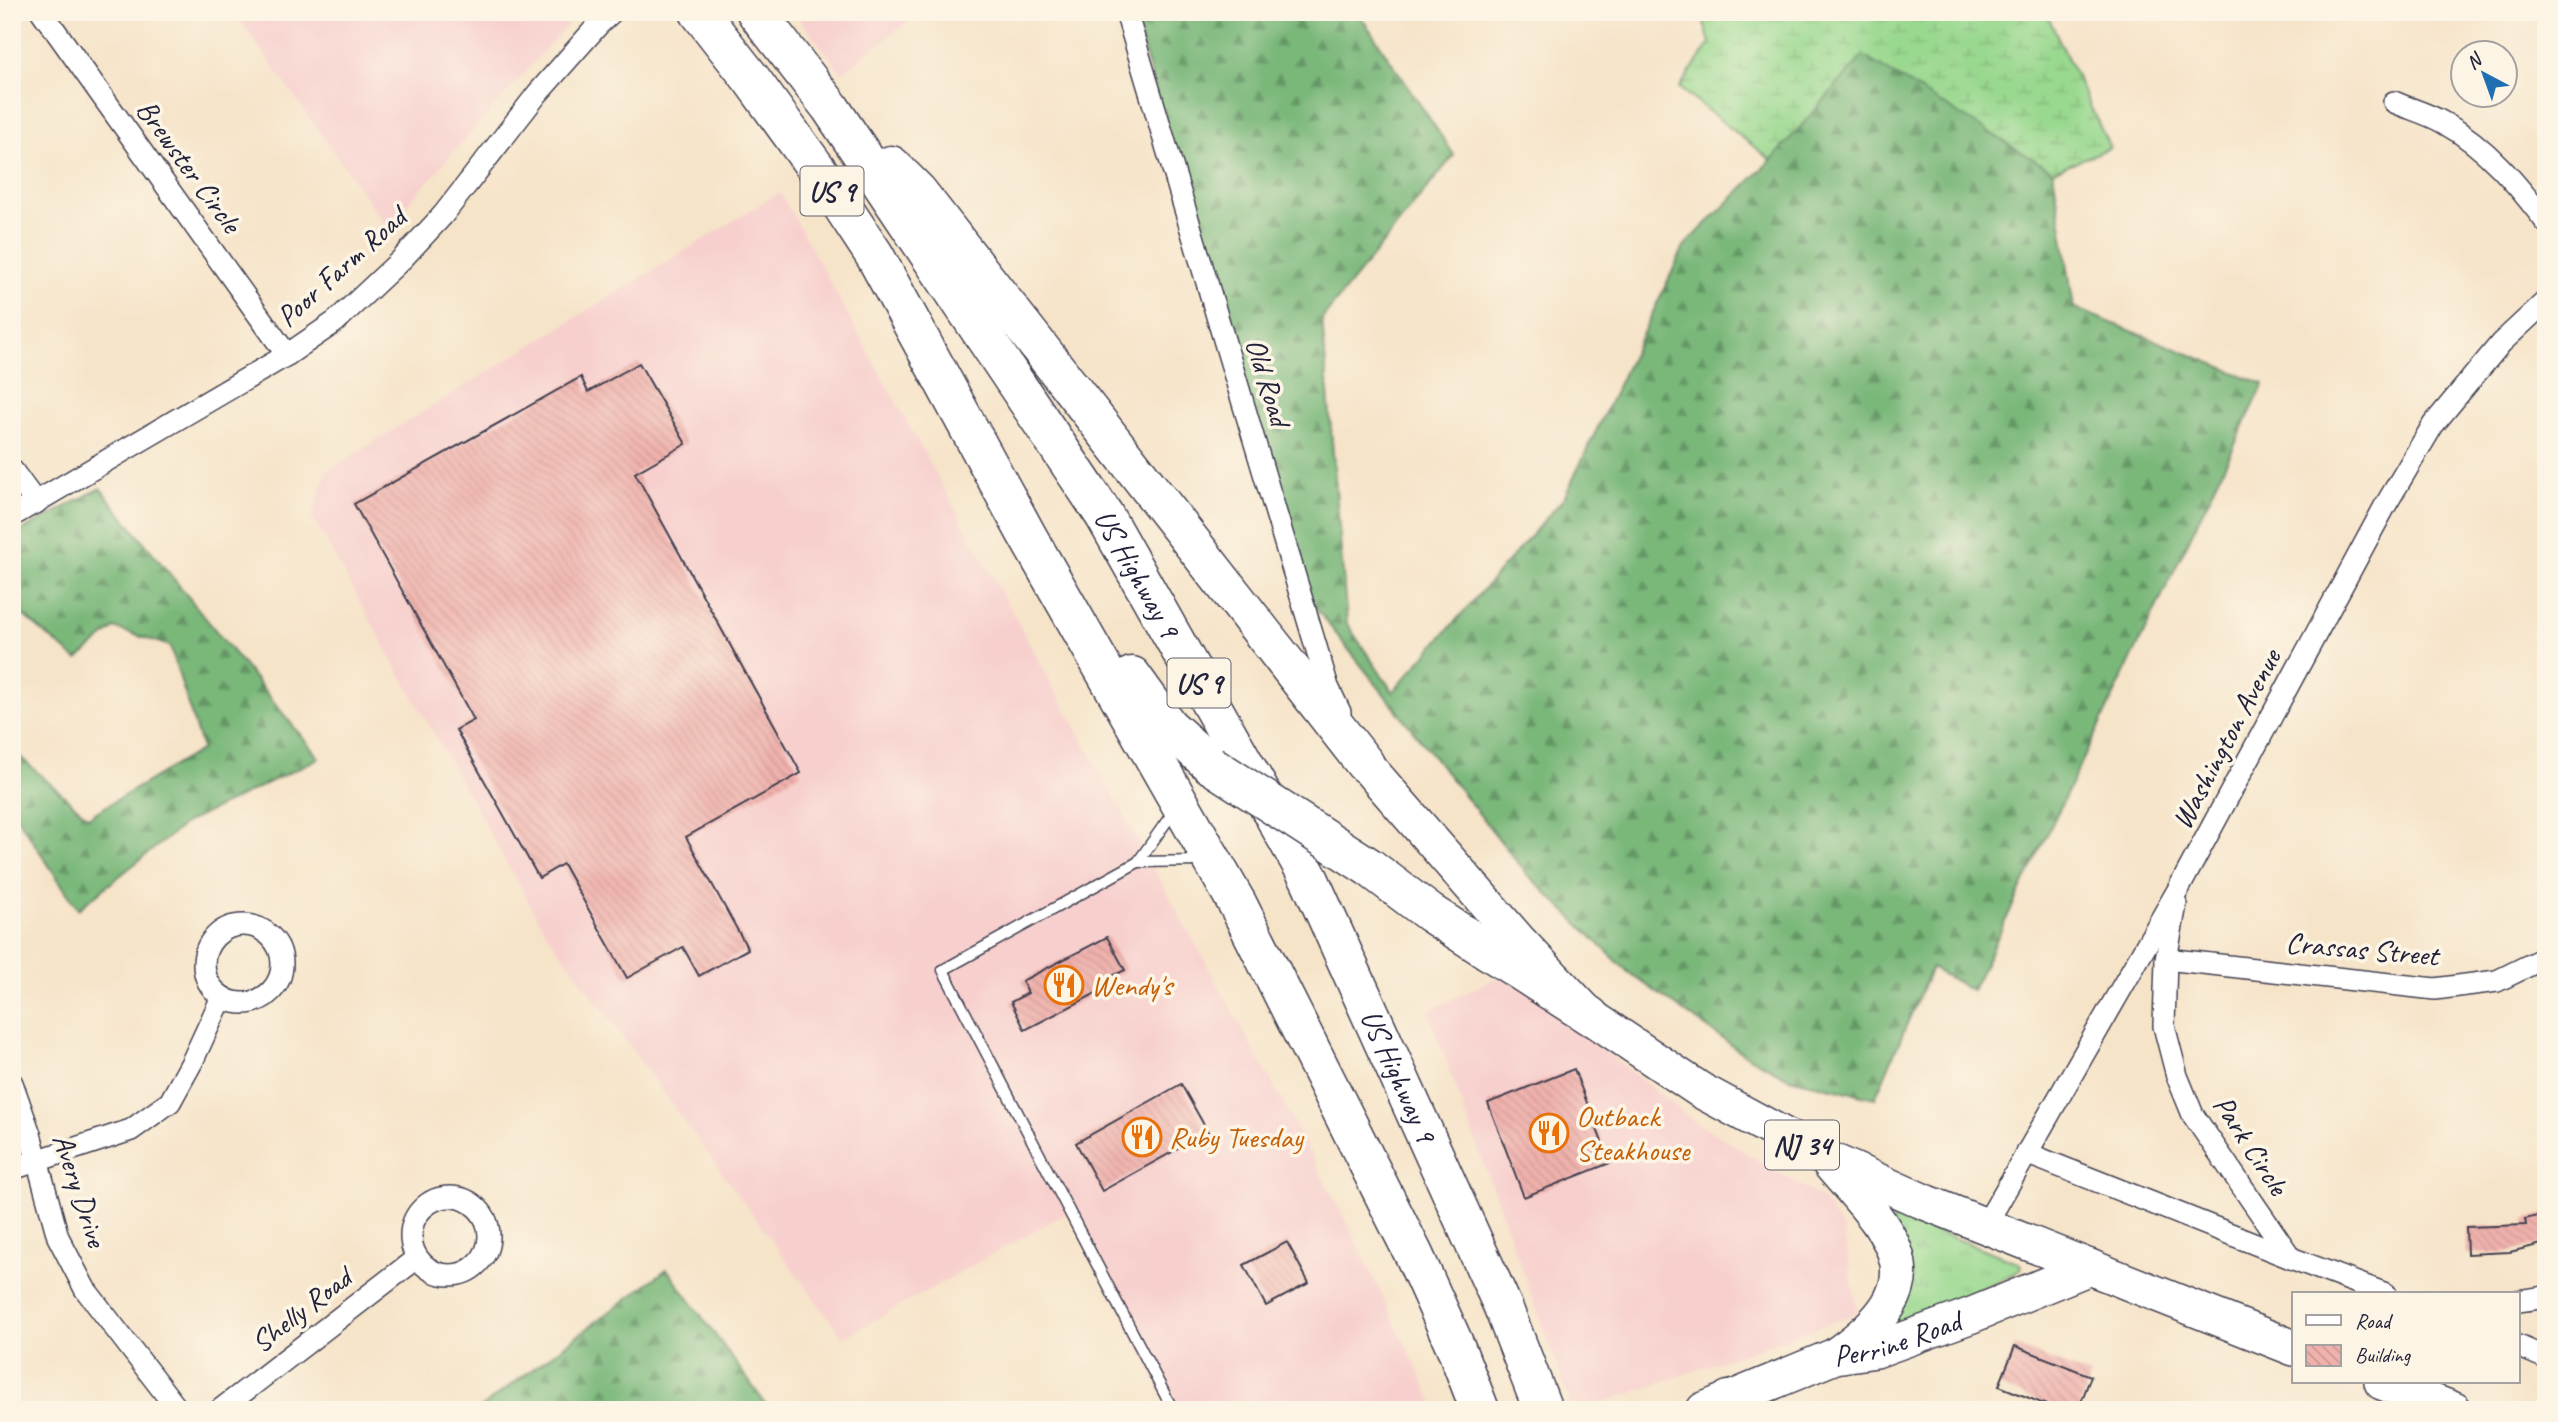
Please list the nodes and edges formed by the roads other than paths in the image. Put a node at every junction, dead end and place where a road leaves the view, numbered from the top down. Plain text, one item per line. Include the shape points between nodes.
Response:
1 (42, 12) edge
2 (612, 12) edge
3 (699, 12) edge
4 (756, 12) edge
5 (1126, 12) edge
6 (2394, 102) dead end
7 (830, 107) junction
8 (2546, 222) edge
9 (2546, 301) edge
10 (287, 355) junction
11 (12, 470) edge
12 (36, 503) junction
13 (12, 516) edge
14 (1028, 537) junction
15 (1365, 764) junction
16 (1180, 803) junction
17 (1213, 861) junction
18 (1138, 862) junction
19 (2179, 888) junction
20 (2546, 957) edge
21 (2166, 959) junction
22 (222, 997) dead end
23 (1590, 1016) junction
24 (12, 1083) edge
25 (2026, 1153) junction
26 (1824, 1157) junction
27 (37, 1161) junction
28 (12, 1169) edge
29 (1985, 1226) junction
30 (417, 1258) dead end
31 (2291, 1258) junction
32 (2090, 1267) junction
33 (2381, 1292) edge
34 (2546, 1297) edge
35 (2520, 1301) edge
36 (2292, 1347) edge
37 (2520, 1347) edge
38 (1835, 1356) junction
39 (2546, 1358) edge
40 (2387, 1384) edge
41 (1722, 1406) edge
42 (178, 1410) edge
43 (220, 1410) edge
44 (1173, 1410) edge
45 (1480, 1410) edge
46 (1543, 1410) edge
47 (2454, 1410) edge

1 - 10 street, Brewster Circle
2 - 10 street, Poor Farm Road via 538,93 443,215 402,259 335,321
3 - 14 highway, US Highway 9 / US 9 via 752,79 875,256
4 - 7 highway, US Highway 9 / US 9
5 - 15 street, Old Road via 1328,687
6 - 8 street via 2444,122 2488,154
7 - 15 highway via 918,192
7 - 46 highway, US Highway 9 / US 9 via 1104,515 1309,878 1503,1307
9 - 19 street, Washington Avenue via 2501,343 2433,425
10 - 12 street, Poor Farm Road
11 - 12 street
12 - 13 street, Poor Farm Road
14 - 16 highway, US Highway 9 / US 9
14 - 23 highway, bridge via 1168,726 1211,765
15 - 23 main road
16 - 17 highway, US Highway 9 / US 9
16 - 18 lane
17 - 18 lane
17 - 45 highway, US Highway 9 / US 9 via 1414,1255
18 - 44 lane via 943,970
19 - 21 street, Park Circle
19 - 25 street, Washington Avenue
20 - 21 street, Crassas Street via 2497,981 2435,989
21 - 31 street, Park Circle via 2164,1026 2176,1076 2193,1115
22 - 27 street via 170,1102 131,1130
23 - 26 main road, NJ 34 via 1700,1090
24 - 27 street, Avery Drive
25 - 29 street, Washington Avenue
25 - 31 street
26 - 29 main road, NJ 34
26 - 38 main road via 1865,1203 1887,1234 1898,1261 1899,1283 1890,1306 1867,1333
27 - 28 street
27 - 42 street, Avery Drive via 58,1237 85,1289
29 - 32 main road, NJ 34
30 - 43 street, Shelly Road
31 - 33 street
32 - 36 main road, NJ 34
32 - 38 main road, Perrine Road via 1876,1350
34 - 35 street
37 - 39 street
38 - 41 main road, Perrine Road
40 - 47 main road

